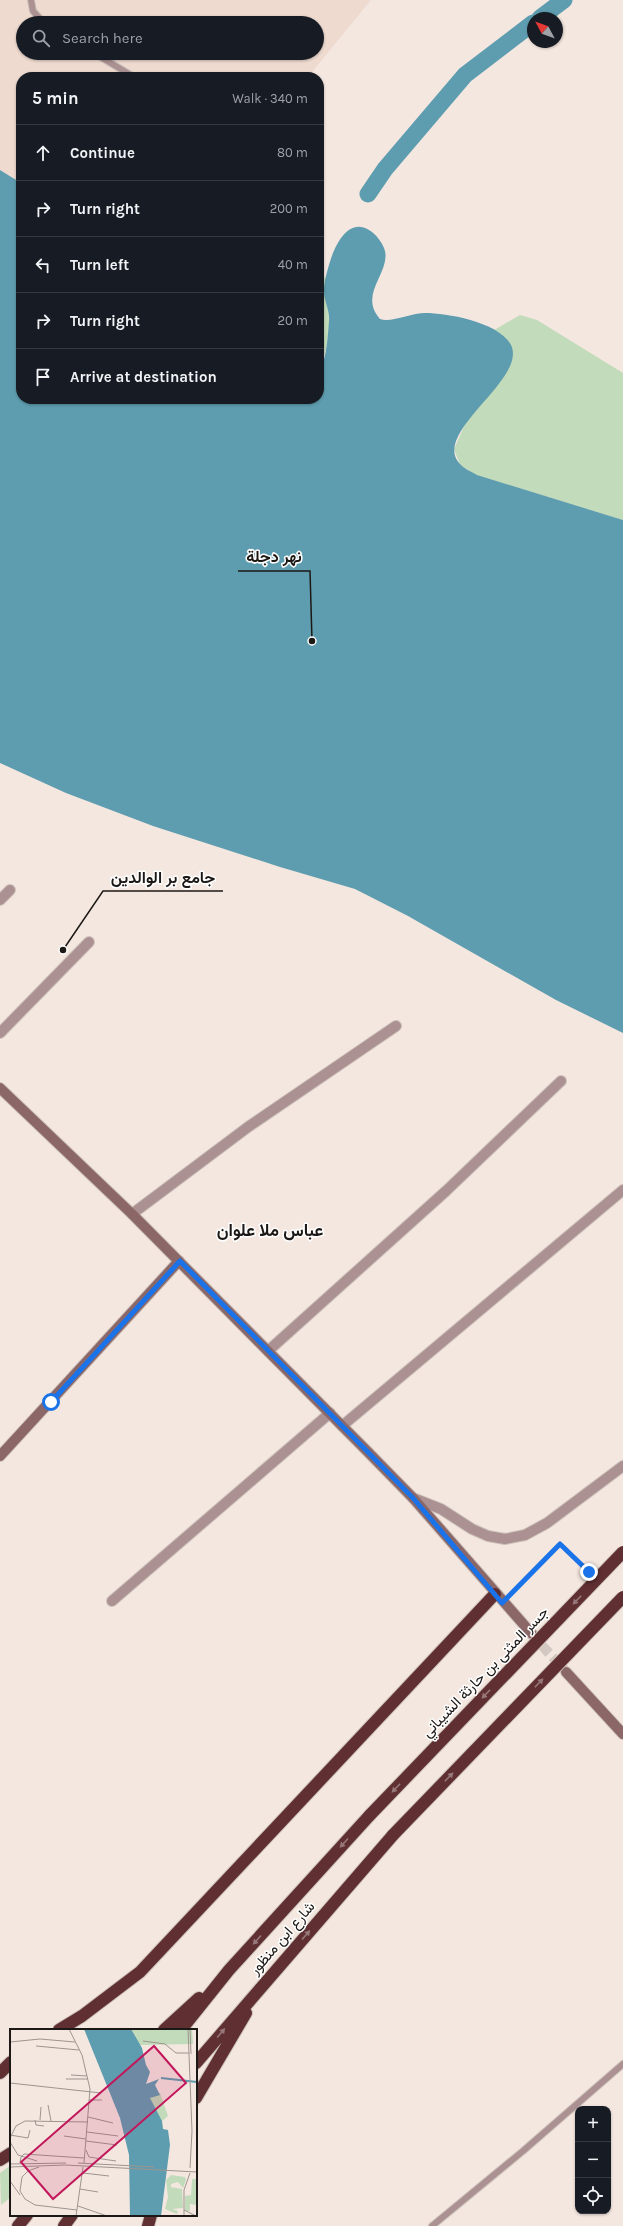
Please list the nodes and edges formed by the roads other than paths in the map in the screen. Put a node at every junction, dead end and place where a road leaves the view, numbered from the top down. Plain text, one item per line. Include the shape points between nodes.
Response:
1 (31, 0) edge
2 (38, 16) edge
3 (106, 60) edge
4 (126, 72) edge
5 (10, 890) dead end
6 (0, 900) edge
7 (89, 942) dead end
8 (396, 1026) dead end
9 (0, 1033) edge
10 (561, 1081) dead end
11 (0, 1088) edge
12 (623, 1190) edge
13 (132, 1214) junction
14 (180, 1261) junction
15 (268, 1351) junction
16 (330, 1413) junction
17 (342, 1426) junction
18 (0, 1456) edge
19 (623, 1466) edge
20 (413, 1498) junction
21 (623, 1552) edge
22 (623, 1597) edge
23 (499, 1598) junction
24 (112, 1601) dead end
25 (532, 1634) tunnel mouth
26 (566, 1672) tunnel mouth
27 (621, 1728) edge
28 (370, 1815) joint
29 (229, 1970) junction
30 (262, 1985) junction
31 (61, 2029) edge
32 (165, 2029) edge
33 (182, 2029) edge
34 (197, 2062) edge
35 (10, 2063) edge
36 (623, 2064) edge
37 (0, 2073) edge
38 (197, 2096) edge
39 (10, 2154) edge
40 (0, 2160) edge
41 (26, 2216) edge
42 (71, 2216) edge
43 (151, 2216) edge
44 (18, 2226) edge
45 (64, 2226) edge
46 (148, 2226) edge
47 (432, 2226) edge

1 - 2 lane
3 - 4 lane
5 - 6 street
7 - 9 street
8 - 13 street via 248,1127
10 - 15 street via 446,1190
11 - 13 street
12 - 17 street
13 - 14 street
14 - 15 street
14 - 18 street
15 - 16 street
16 - 17 street
16 - 24 street
17 - 20 street
19 - 20 street via 547,1522 524,1535 505,1539 488,1536 472,1529 441,1509
20 - 23 street
21 -> 28 highway, جسر المثنى بن حارثة الشيباني, bridge
30 -> 22 highway, شارع ابن منظور, bridge via 393,1835
23 - 25 street
23 - 31 highway via 140,1972
26 - 27 street
28 -> 29 highway, شارع ابن منظور
29 - 32 highway
29 - 33 highway, شارع ابن منظور
34 -> 30 highway, شارع ابن منظور
30 - 38 highway
35 - 37 highway
36 - 47 lane
39 - 40 highway
41 - 44 highway
42 - 45 highway
43 - 46 highway

